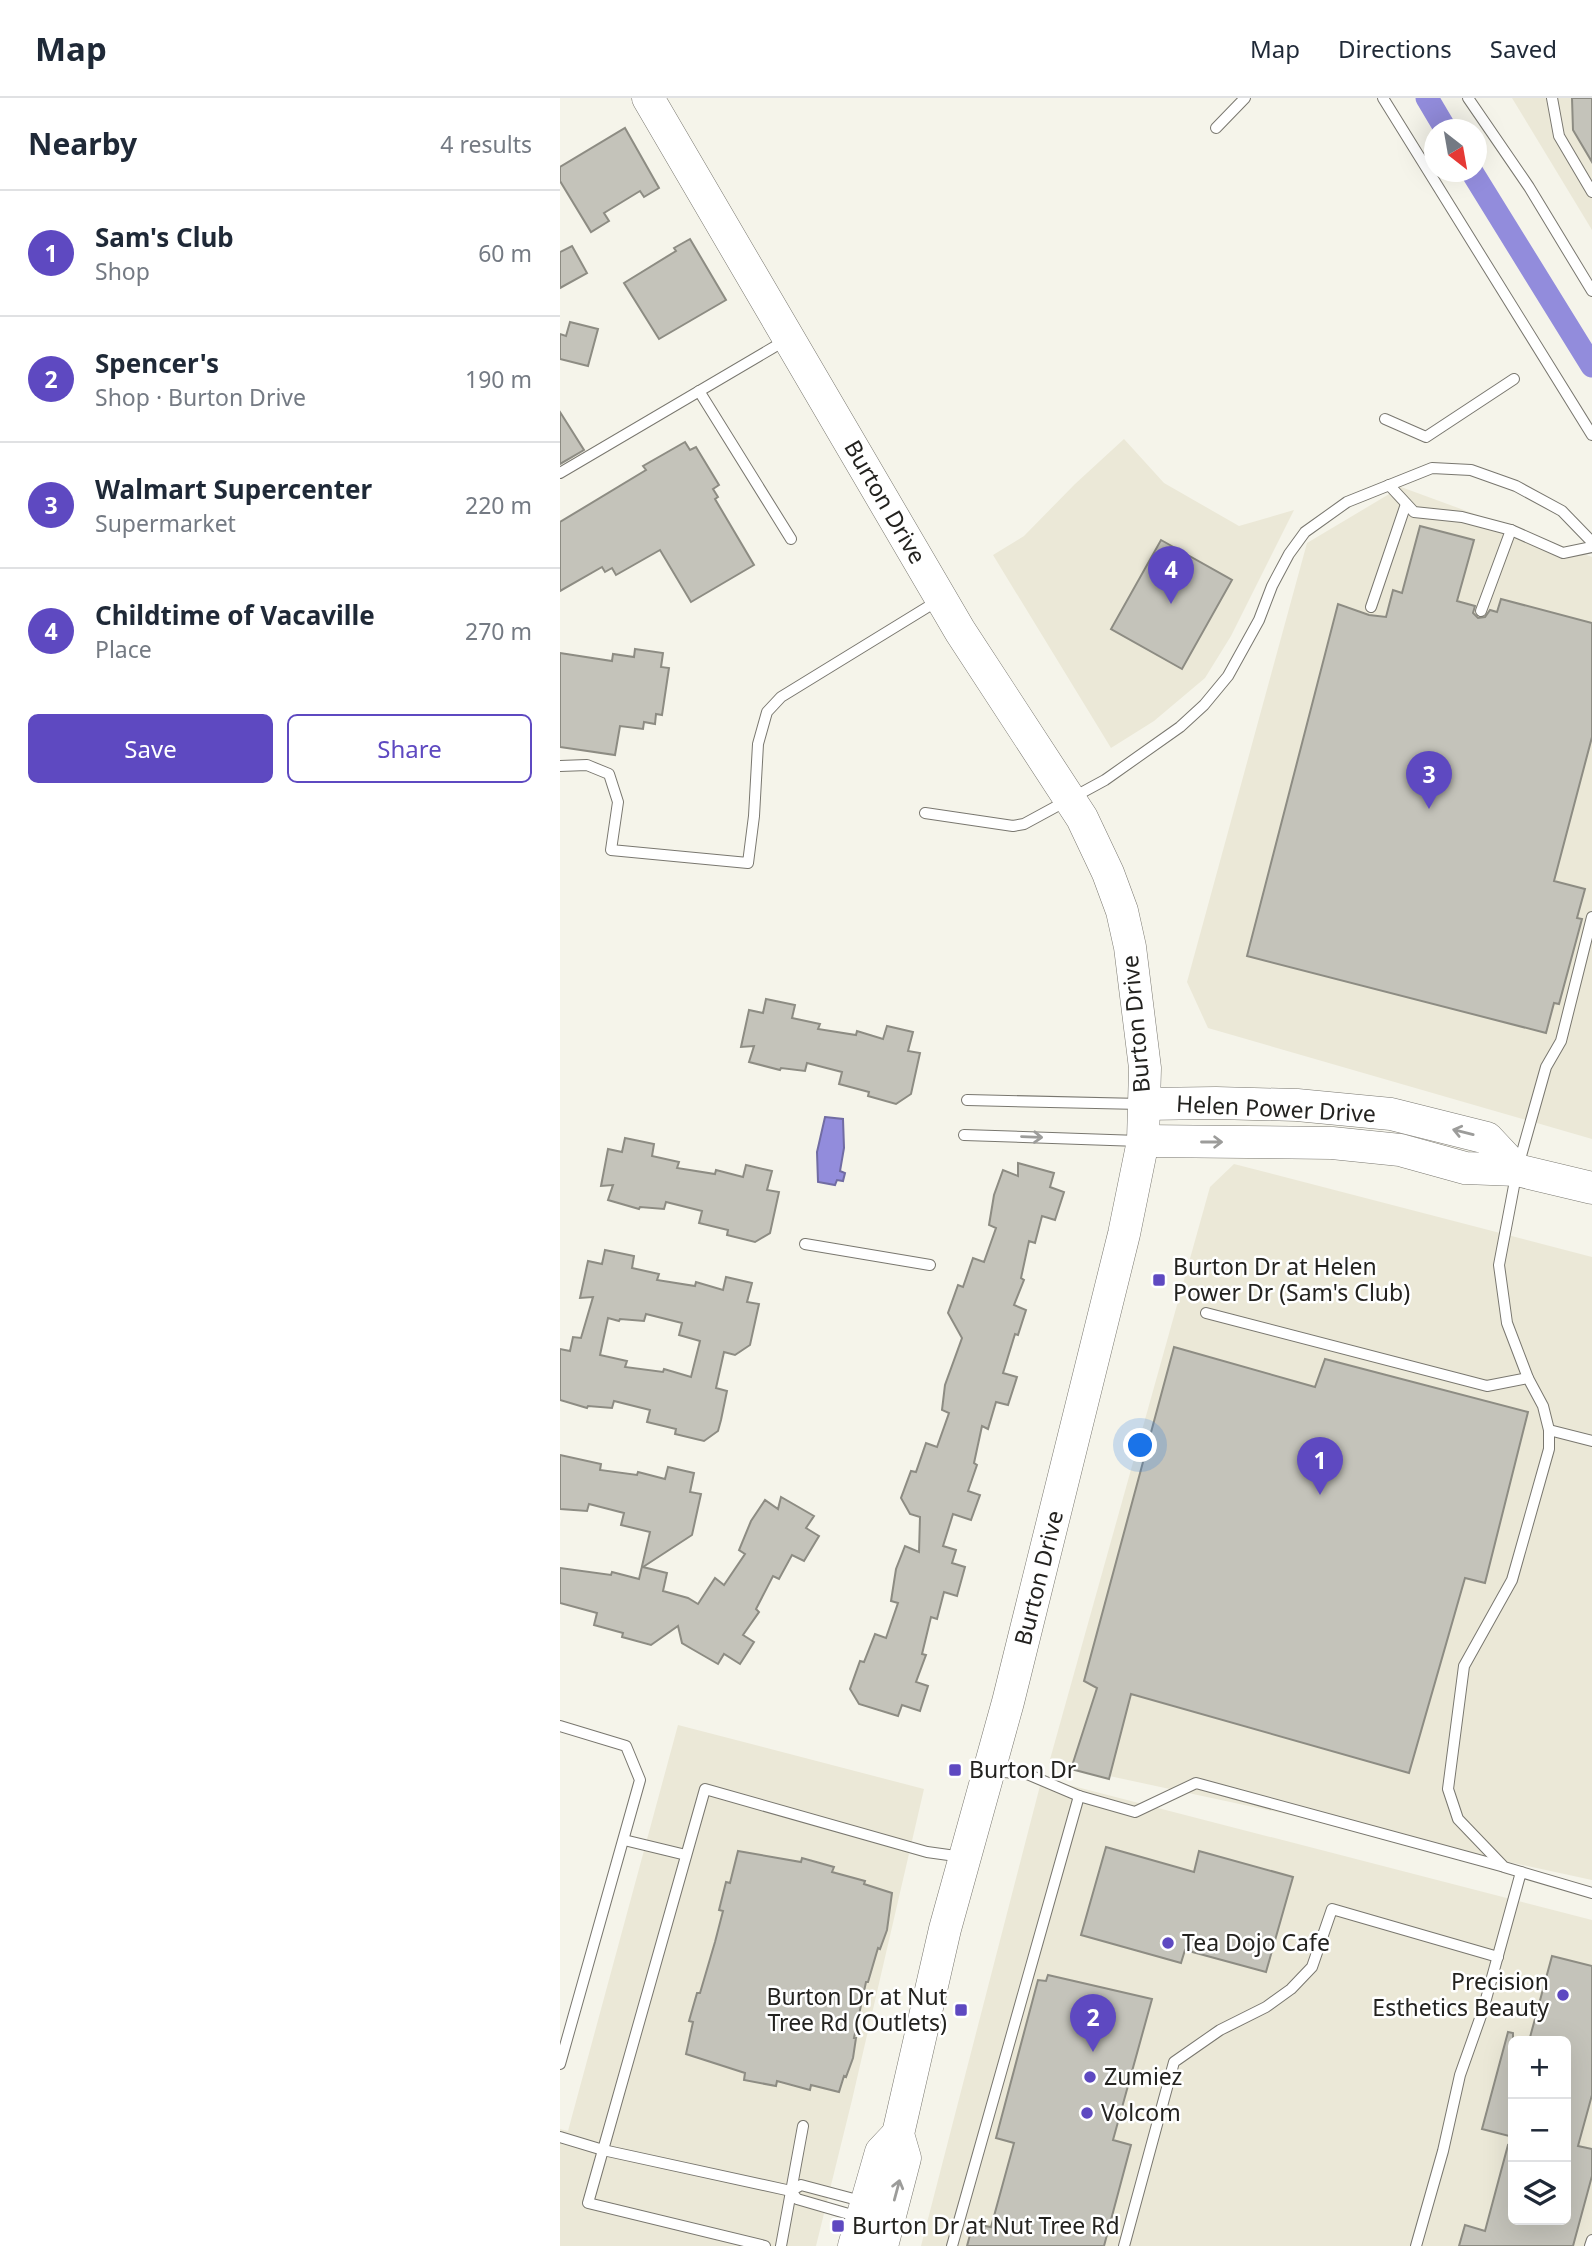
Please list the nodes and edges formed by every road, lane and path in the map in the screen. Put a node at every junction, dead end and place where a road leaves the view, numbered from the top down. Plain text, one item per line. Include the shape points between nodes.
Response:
1 (648, 98) edge
2 (1245, 98) edge
3 (1384, 98) edge
4 (1468, 98) edge
5 (1552, 98) edge
6 (1216, 128) dead end
7 (1592, 192) edge
8 (1592, 291) edge
9 (788, 338) junction
10 (1514, 379) dead end
11 (699, 391) junction
12 (1385, 419) dead end
13 (1592, 435) edge
14 (560, 473) edge
15 (1389, 485) junction
16 (1406, 504) junction
17 (1511, 530) junction
18 (791, 539) dead end
19 (1592, 545) edge
20 (942, 599) junction
21 (1371, 607) dead end
22 (1480, 611) dead end
23 (560, 766) edge
24 (1071, 799) junction
25 (925, 813) dead end
26 (1592, 918) edge
27 (967, 1100) dead end
28 (1144, 1104) junction
29 (964, 1135) dead end
30 (1143, 1141) junction
31 (1517, 1170) junction
32 (1592, 1188) edge
33 (805, 1244) dead end
34 (930, 1265) dead end
35 (1206, 1313) dead end
36 (1528, 1378) junction
37 (1549, 1430) junction
38 (1592, 1441) edge
39 (560, 1726) edge
40 (989, 1771) junction
41 (1079, 1796) junction
42 (624, 1840) junction
43 (686, 1855) junction
44 (965, 1857) junction
45 (1504, 1867) junction
46 (1521, 1872) junction
47 (1592, 1893) edge
48 (1498, 1957) junction
49 (560, 2064) edge
50 (803, 2126) dead end
51 (898, 2134) junction
52 (560, 2137) edge
53 (603, 2150) junction
54 (791, 2191) junction
55 (861, 2222) edge
56 (1592, 2240) edge
57 (765, 2246) edge
58 (781, 2246) edge
59 (882, 2246) edge
60 (952, 2246) edge
61 (1124, 2246) edge
62 (1416, 2246) edge
63 (1590, 2246) edge

1 - 9 street, Burton Drive
2 - 6 lane
3 - 13 lane
4 - 8 lane
5 - 7 lane via 1559,136
9 - 11 lane
9 - 20 street, Burton Drive
10 - 12 lane via 1426,437
11 - 14 lane
11 - 18 lane
15 - 16 lane
15 - 19 lane via 1432,468 1471,470 1516,485 1562,511
15 - 24 lane via 1347,502 1305,532 1278,575 1228,677 1205,705 1105,780
16 - 17 lane via 1414,512 1462,517
16 - 21 lane
17 - 19 lane via 1563,553
17 - 22 lane
20 - 23 lane via 781,697 766,712 758,744 748,863 611,850 618,802 608,774 587,765
20 - 24 street, Burton Drive
24 - 25 lane via 1013,826
24 - 28 street, Burton Drive via 1122,911 1145,1068
26 - 31 lane via 1561,1041 1546,1067
27 - 28 lane
28 - 30 street, Burton Drive
31 -> 28 street, Helen Power Drive via 1487,1138 1391,1114 1297,1105
29 -> 30 lane
30 -> 31 street, Helen Power Drive via 1332,1143 1400,1150 1465,1168
30 - 40 street, Burton Drive via 1124,1234
31 - 32 street, Helen Power Drive
31 - 36 lane via 1499,1265 1507,1323
33 - 34 lane
35 - 36 lane via 1487,1386
36 - 37 lane via 1544,1406
37 - 38 lane
37 - 45 lane via 1549,1449 1512,1580 1464,1666 1448,1789 1458,1819
39 - 42 lane via 626,1746 640,1780
40 - 41 lane via 1027,1774
40 - 44 street, Burton Drive
41 - 45 lane via 1135,1812 1196,1783
41 - 60 lane
42 - 43 lane
42 - 49 lane
43 - 44 lane via 705,1789 927,1852
43 - 53 lane
44 - 51 street, Burton Drive
45 - 46 lane
46 - 47 lane
46 - 48 lane
48 - 61 lane via 1332,1909 1312,1967 1292,1989 1174,2062
48 - 62 lane via 1460,2075
50 - 54 lane
51 - 55 street, Burton Drive via 881,2152
59 -> 51 street, Burton Drive via 905,2158
52 - 53 lane
53 - 54 lane
53 - 57 lane via 588,2203
54 - 55 lane via 801,2185
54 - 58 lane
56 - 63 lane

